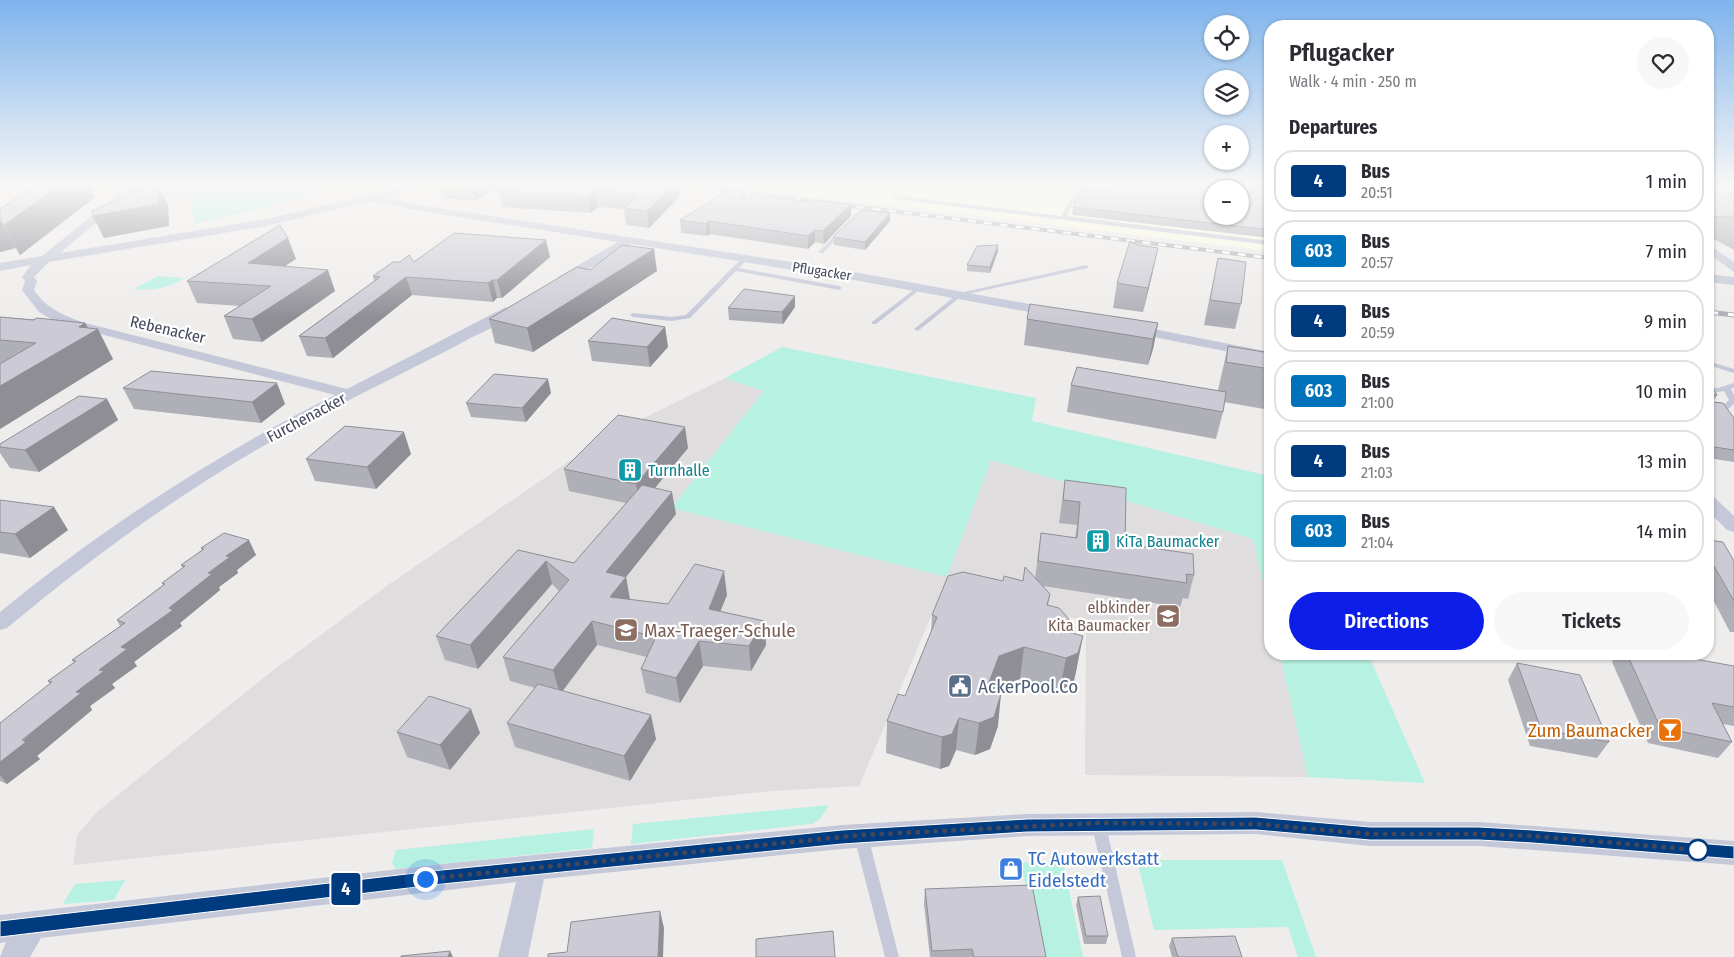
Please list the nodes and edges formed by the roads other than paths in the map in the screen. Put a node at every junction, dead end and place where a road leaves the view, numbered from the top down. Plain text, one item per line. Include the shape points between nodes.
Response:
1 (81, 230) edge
2 (226, 230) edge
3 (563, 230) edge
4 (843, 230) edge
5 (1160, 230) edge
6 (631, 240) junction
7 (1264, 242) edge
8 (821, 252) dead end
9 (1714, 253) edge
10 (745, 258) junction
11 (43, 260) junction
12 (0, 267) edge
13 (1086, 267) dead end
14 (1734, 268) edge
15 (734, 269) junction
16 (1714, 279) edge
17 (1734, 281) edge
18 (551, 287) edge
19 (920, 287) junction
20 (838, 288) dead end
21 (961, 294) junction
22 (526, 302) edge
23 (1063, 314) edge
24 (632, 315) dead end
25 (874, 323) dead end
26 (1120, 326) edge
27 (917, 330) dead end
28 (1264, 355) edge
29 (1714, 365) edge
30 (1734, 372) edge
31 (1730, 386) edge
32 (1714, 390) edge
33 (348, 394) junction
34 (1714, 409) edge
35 (1714, 507) edge
36 (1734, 526) edge
37 (0, 624) edge
38 (1098, 823) junction
39 (861, 835) junction
40 (1734, 852) edge
41 (533, 868) junction
42 (32, 926) junction
43 (0, 929) edge
44 (14, 957) edge
45 (513, 957) edge
46 (892, 957) edge
47 (1129, 957) edge

1 - 11 street, Rebenacker
2 - 11 street
3 - 6 street, Pflugacker
4 - 8 lane
5 - 7 lane
6 - 10 street, Pflugacker
6 - 18 street
9 - 14 street
10 - 15 lane
10 - 19 street, Pflugacker
11 - 12 street
11 - 33 street, Rebenacker via 30,272 28,290 36,306 63,321
13 - 21 lane
15 - 20 lane
15 - 24 lane via 688,317 672,319
16 - 17 street
19 - 21 street, Pflugacker
19 - 25 lane
21 - 23 street, Pflugacker
21 - 27 lane
22 - 33 street, Furchenacker
26 - 28 street
29 - 30 lane
31 - 32 lane
31 - 34 lane via 1733,401 1722,410
33 - 37 street, Furchenacker via 189,484 112,536
35 - 36 street
38 - 39 street
38 - 40 street via 1256,824 1370,834 1479,834
38 - 47 lane
39 - 41 street
39 - 46 lane
41 - 42 street
41 - 45 street
42 - 43 street
42 - 44 street

